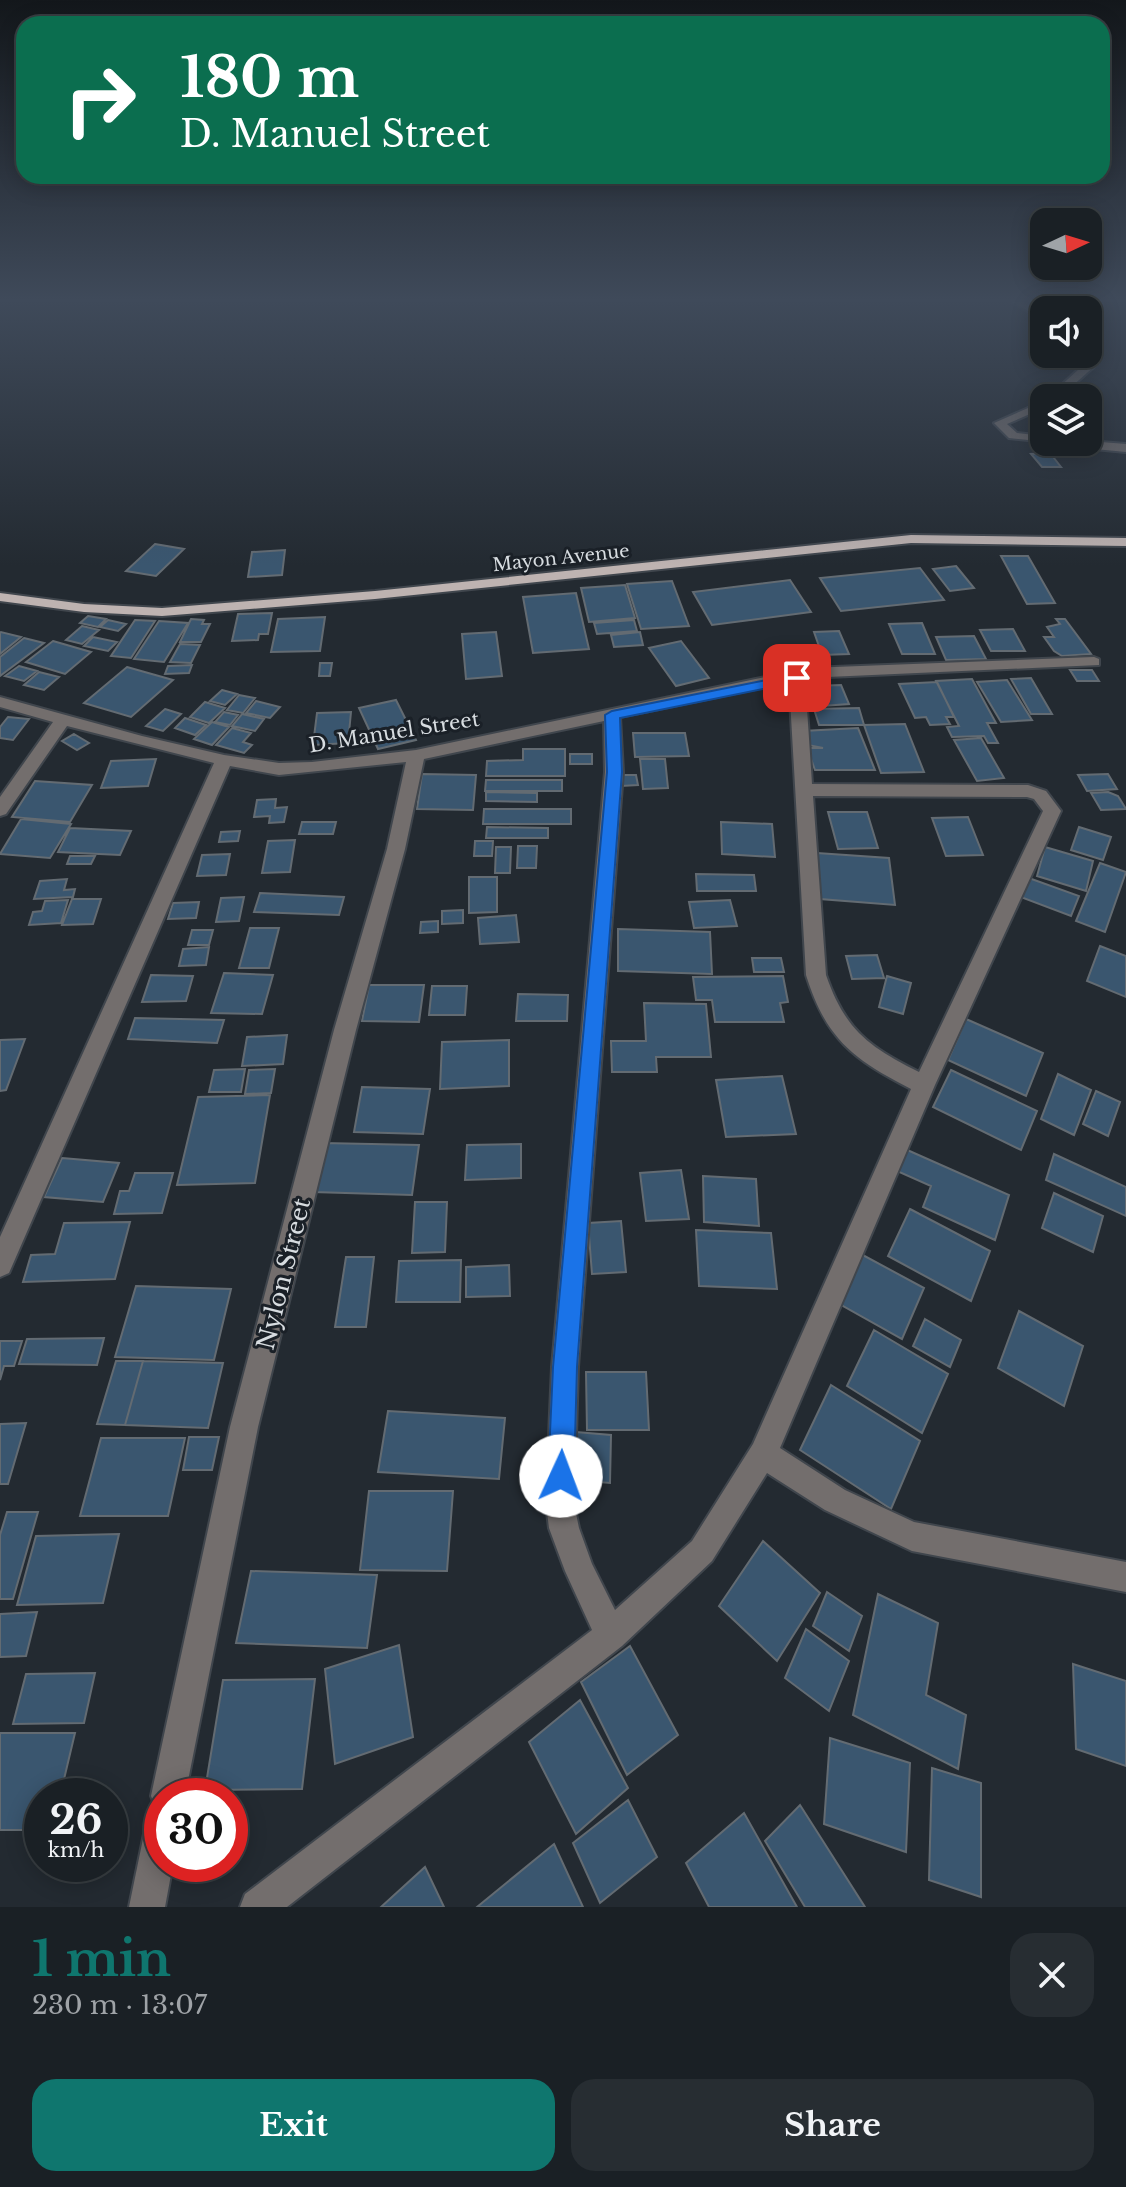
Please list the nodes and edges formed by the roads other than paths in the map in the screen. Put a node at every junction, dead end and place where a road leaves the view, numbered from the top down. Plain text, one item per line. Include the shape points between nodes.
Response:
1 (1030, 410) edge
2 (1030, 438) edge
3 (1102, 446) edge
4 (1126, 448) edge
5 (1126, 542) edge
6 (0, 597) edge
7 (1094, 662) dead end
8 (797, 678) junction
9 (0, 702) edge
10 (612, 715) junction
11 (63, 720) junction
12 (416, 755) junction
13 (224, 760) junction
14 (806, 790) junction
15 (0, 810) edge
16 (924, 1085) junction
17 (0, 1265) edge
18 (763, 1454) junction
19 (1126, 1577) edge
20 (611, 1635) junction
21 (172, 1778) edge
22 (152, 1882) edge
23 (147, 1907) edge
24 (258, 1907) edge

1 - 2 street via 1000,423 1013,436
3 - 4 street
5 - 6 main road, Mayon Avenue via 911,539 162,612
7 - 8 street, D. Manuel Street via 808,673
8 - 10 street, D. Manuel Street
8 - 14 street
9 - 11 street, D. Manuel Street
10 - 12 street, D. Manuel Street
10 - 20 street via 614,772 565,1367 560,1504 580,1571
11 - 13 street, D. Manuel Street
11 - 15 street
12 - 13 street, D. Manuel Street via 290,769
12 - 21 street, Nylon Street via 244,1427
13 - 17 street
14 - 16 street via 816,975 825,1008 838,1030 867,1053
14 - 16 street via 1023,791 1040,795 1052,808 1047,829
16 - 18 street
18 - 19 street via 835,1500 912,1536
18 - 20 street via 702,1551
20 - 24 street
22 - 23 street

